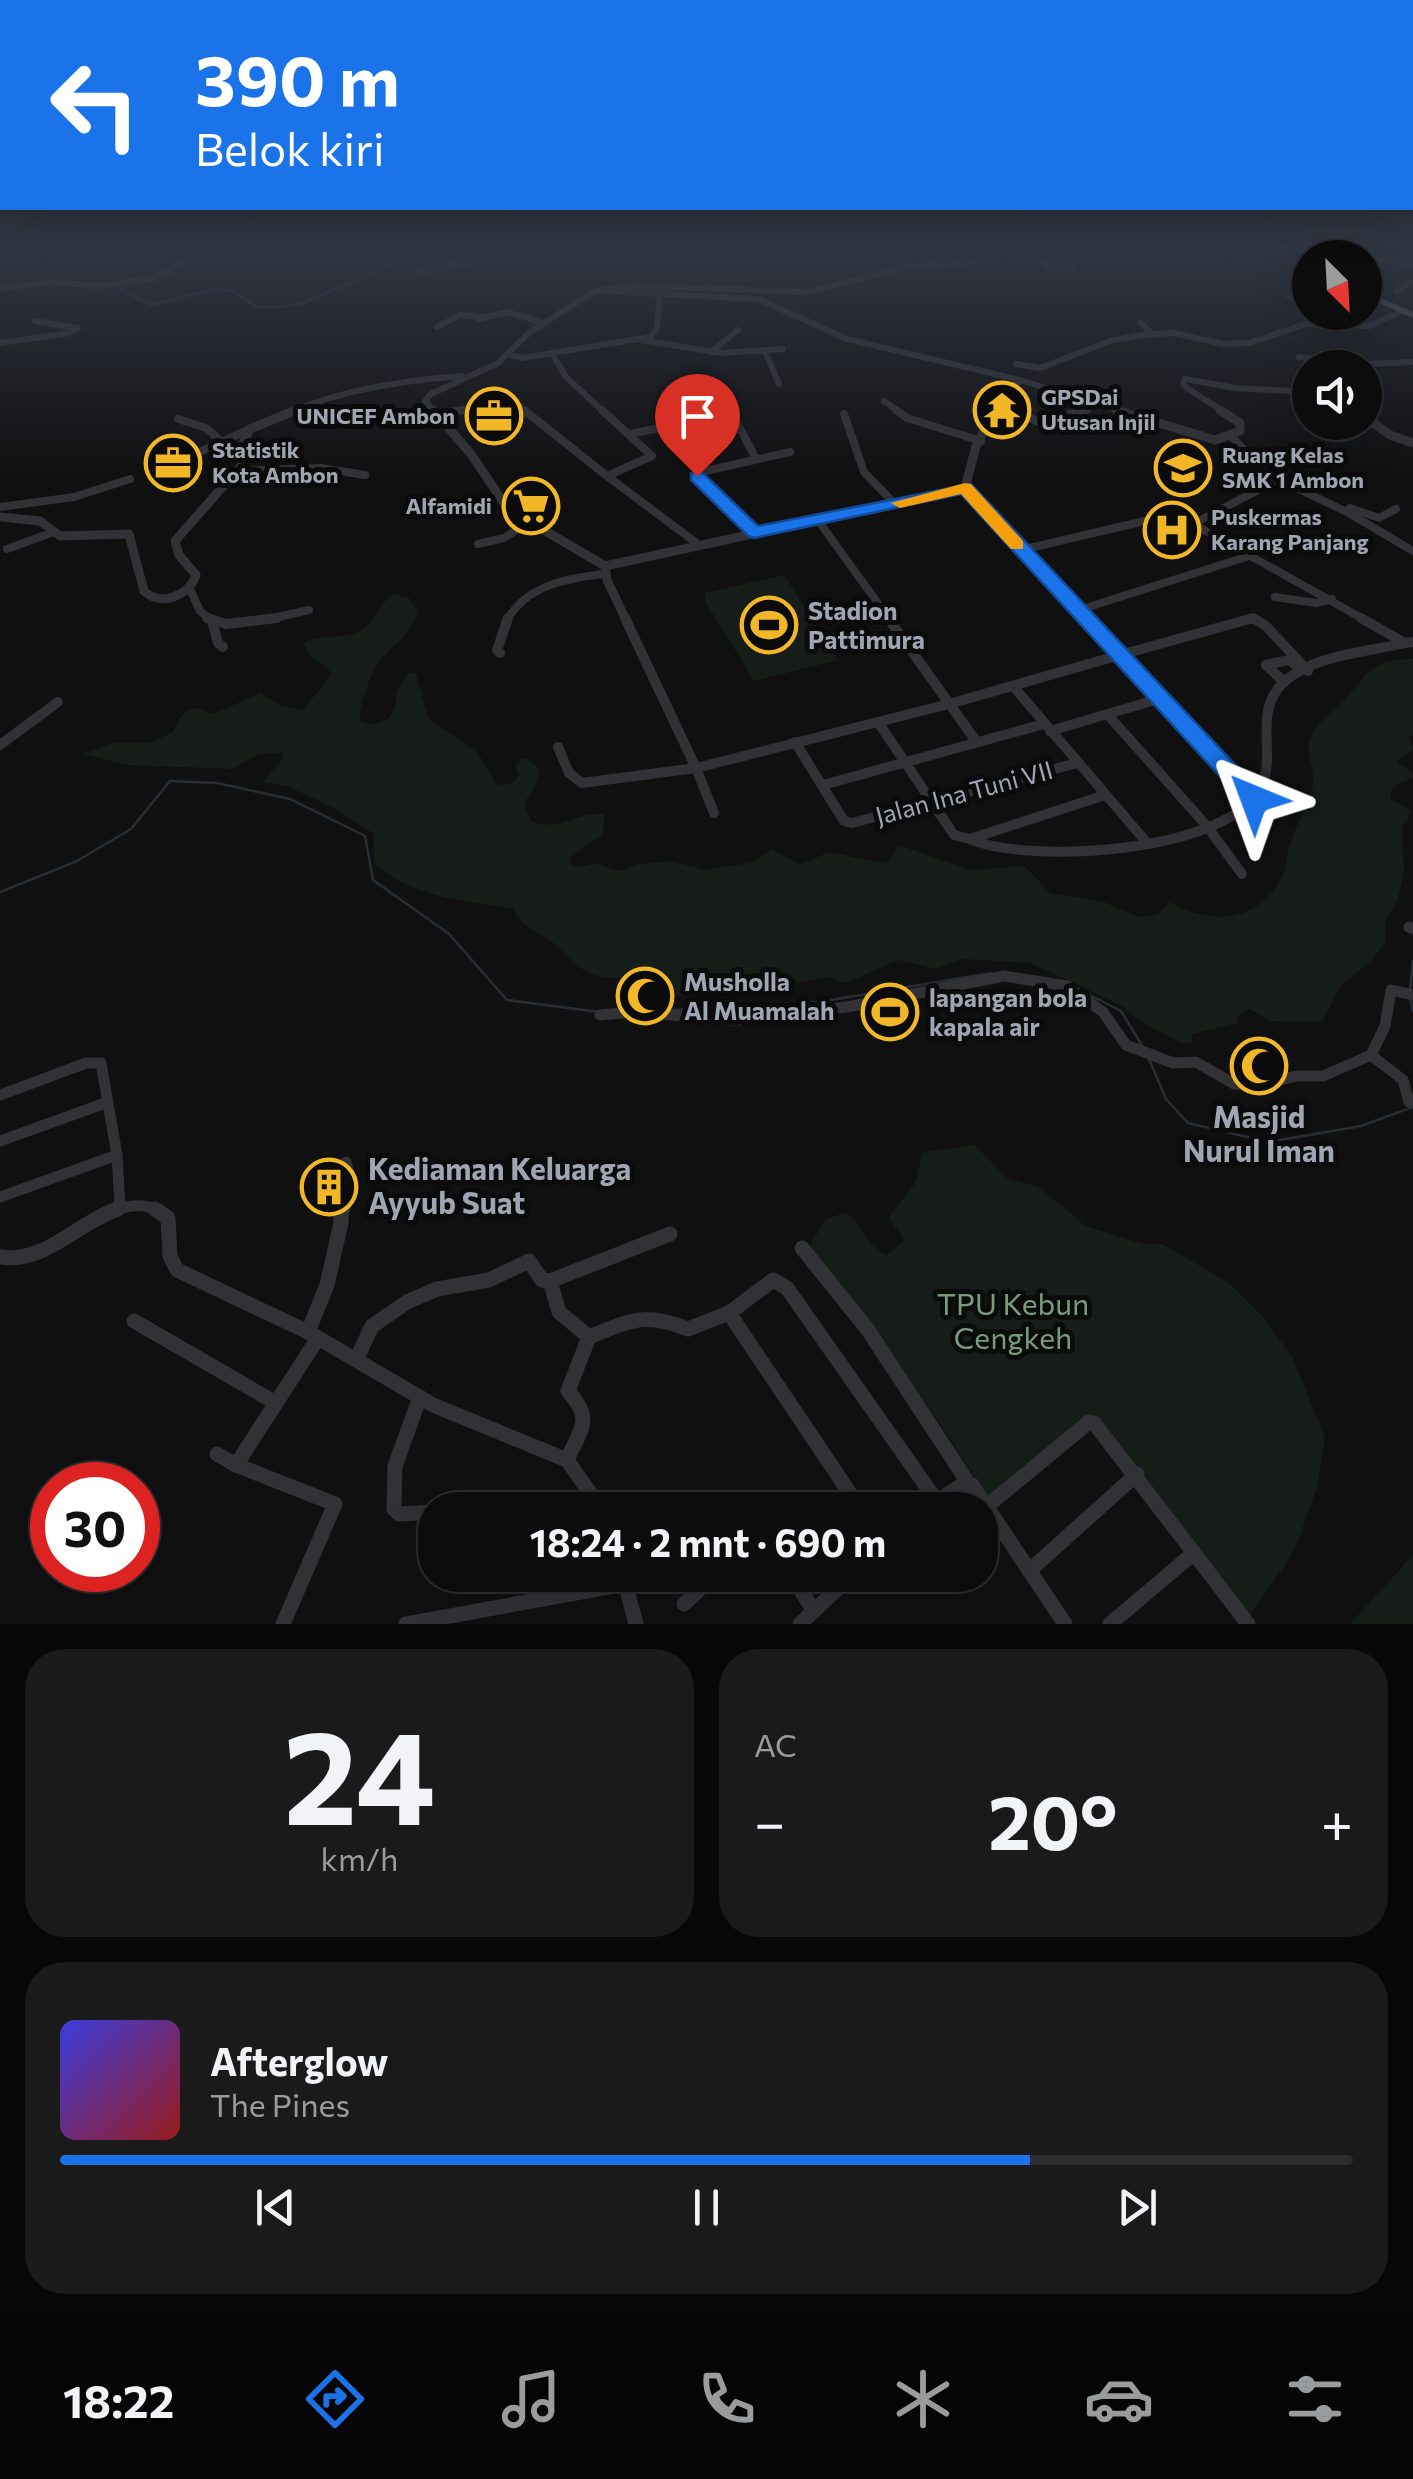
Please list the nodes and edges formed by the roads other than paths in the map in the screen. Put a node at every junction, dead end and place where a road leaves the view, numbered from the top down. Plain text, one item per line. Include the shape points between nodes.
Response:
1 (35, 321) dead end
2 (447, 321) edge
3 (537, 321) edge
4 (547, 321) edge
5 (658, 321) edge
6 (807, 321) edge
7 (1380, 321) edge
8 (1140, 322) dead end
9 (544, 323) junction
10 (436, 327) dead end
11 (738, 330) dead end
12 (1152, 335) junction
13 (639, 339) junction
14 (0, 342) edge
15 (783, 349) dead end
16 (765, 351) junction
17 (711, 352) junction
18 (552, 353) junction
19 (510, 355) junction
20 (1413, 362) edge
21 (1382, 363) edge
22 (1016, 364) dead end
23 (480, 372) junction
24 (438, 378) junction
25 (1020, 380) junction
26 (779, 384) dead end
27 (444, 388) junction
28 (1292, 388) edge
29 (999, 400) junction
30 (884, 401) dead end
31 (1089, 409) dead end
32 (434, 414) junction
33 (844, 414) dead end
34 (178, 418) dead end
35 (250, 429) junction
36 (1382, 429) edge
37 (630, 434) junction
38 (1232, 436) junction
39 (1215, 440) junction
40 (221, 441) junction
41 (981, 441) junction
42 (1413, 443) edge
43 (790, 452) dead end
44 (1247, 454) junction
45 (756, 459) junction
46 (171, 464) dead end
47 (236, 471) junction
48 (365, 475) dead end
49 (607, 476) junction
50 (130, 479) dead end
51 (1277, 480) junction
52 (965, 488) junction
53 (1312, 496) junction
54 (11, 498) dead end
55 (0, 504) edge
56 (896, 504) junction
57 (1396, 508) dead end
58 (0, 517) edge
59 (818, 519) junction
60 (1195, 523) junction
61 (527, 524) junction
62 (754, 532) junction
63 (50, 533) junction
64 (478, 544) dead end
65 (699, 544) junction
66 (7, 549) dead end
67 (1021, 550) junction
68 (1413, 551) edge
69 (1250, 556) junction
70 (605, 570) junction
71 (190, 589) junction
72 (1275, 598) dead end
73 (1332, 600) junction
74 (309, 610) dead end
75 (1078, 610) junction
76 (212, 621) junction
77 (1409, 642) edge
78 (223, 647) dead end
79 (500, 653) dead end
80 (1120, 654) junction
81 (1306, 672) junction
82 (1284, 682) junction
83 (1013, 686) junction
84 (1162, 698) junction
85 (58, 702) dead end
86 (949, 704) junction
87 (1108, 715) junction
88 (878, 722) junction
89 (1047, 728) junction
90 (795, 742) junction
91 (976, 742) junction
92 (0, 745) edge
93 (558, 747) dead end
94 (905, 760) junction
95 (1077, 763) junction
96 (696, 768) junction
97 (822, 785) junction
98 (1104, 795) junction
99 (1254, 799) junction
100 (930, 800) junction
101 (714, 814) dead end
102 (1206, 825) junction
103 (970, 840) junction
104 (1148, 844) junction
105 (1242, 874) dead end
106 (1413, 995) edge
107 (600, 1014) dead end
108 (1371, 1054) junction
109 (0, 1095) edge
110 (1409, 1098) dead end
111 (108, 1102) junction
112 (0, 1140) edge
113 (116, 1155) junction
114 (346, 1162) dead end
115 (314, 1174) dead end
116 (0, 1197) edge
117 (120, 1207) junction
118 (341, 1213) junction
119 (670, 1234) dead end
120 (802, 1248) dead end
121 (0, 1257) edge
122 (550, 1281) junction
123 (729, 1313) junction
124 (134, 1321) dead end
125 (313, 1335) junction
126 (589, 1338) junction
127 (356, 1360) junction
128 (420, 1398) junction
129 (276, 1403) junction
130 (216, 1454) dead end
131 (567, 1460) junction
132 (236, 1465) junction
133 (1136, 1474) junction
134 (969, 1484) junction
135 (589, 1492) edge
136 (850, 1492) edge
137 (921, 1492) edge
138 (954, 1492) edge
139 (975, 1492) edge
140 (998, 1496) edge
141 (418, 1513) edge
142 (998, 1524) edge
143 (1194, 1553) junction
144 (1029, 1571) junction
145 (565, 1592) edge
146 (627, 1592) edge
147 (697, 1592) edge
148 (802, 1592) edge
149 (834, 1592) edge
150 (684, 1604) dead end
151 (814, 1611) junction
152 (283, 1624) edge
153 (406, 1624) edge
154 (636, 1624) edge
155 (800, 1624) edge
156 (1064, 1624) edge
157 (1110, 1624) edge
158 (1248, 1624) edge

1 - 14 street via 78,328
2 - 10 street
3 - 9 street
4 - 9 street
5 - 13 street via 653,335
6 - 25 street via 847,339
7 - 12 street via 1366,327 1306,324 1249,344
8 - 12 street
9 - 19 street
11 - 17 street
12 - 22 street via 1110,341 1040,368
13 - 17 street
13 - 18 street
15 - 16 street
16 - 17 street
16 - 26 street
18 - 19 street
18 - 37 street via 566,377
19 - 23 street
20 - 21 street
23 - 24 street
23 - 27 street
24 - 27 street
24 - 35 street via 326,396
25 - 29 street
25 - 39 street
27 - 32 street via 426,397
28 - 38 street via 1185,379 1187,388 1240,423
29 - 31 street via 1038,422
29 - 41 street
30 - 41 street via 907,418
32 - 49 street via 514,402
32 - 61 street via 471,454 500,502
33 - 56 street via 864,472
34 - 40 street
35 - 40 street
35 - 47 street
36 - 42 street
37 - 45 street via 732,413
37 - 49 street via 652,458
38 - 39 street
38 - 44 street
39 - 44 street
40 - 46 street
41 - 52 street
43 - 45 street
44 - 51 street
45 - 62 street via 696,474
47 - 48 street via 321,468
47 - 71 street via 175,540 178,555 196,575
49 - 65 street
50 - 55 street via 74,497
51 - 53 street
51 - 60 street
52 - 56 street
52 - 67 street
53 - 57 street via 1371,518
53 - 68 street
54 - 55 street
56 - 59 street
58 - 63 street via 40,520
59 - 62 street
59 - 86 street
60 - 67 street via 1149,520
60 - 69 street
61 - 64 street
61 - 70 street
62 - 65 street
63 - 66 street
63 - 71 street via 129,534 143,591 167,598
65 - 70 street
67 - 75 street
69 - 73 street
69 - 75 street
70 - 79 street via 531,594 504,621
70 - 96 street
71 - 76 street
72 - 73 street
73 - 77 street
74 - 76 street via 242,623
75 - 80 street
76 - 78 street
77 - 81 street
80 - 81 street via 1253,618
80 - 83 street
80 - 84 street
81 - 82 street
81 - 82 street via 1289,660 1266,664
82 - 99 street via 1270,702 1262,788
83 - 86 street
83 - 89 street
84 - 87 street
84 - 99 street
85 - 92 street
86 - 88 street
86 - 91 street
87 - 89 street
87 - 102 street
88 - 90 street
88 - 94 street
89 - 91 street
89 - 95 street
90 - 96 street
90 - 97 street
91 - 94 street
93 - 96 street via 569,773 582,782
94 - 97 street
94 - 100 street
95 - 98 street
95 - 100 street, Jalan Ina Tuni VII
96 - 101 street
97 - 100 street, Jalan Ina Tuni VII via 844,821 852,823
98 - 103 street
98 - 104 street
99 - 102 street
100 - 103 street via 956,836
102 - 104 street
102 - 105 street
103 - 104 street via 1007,852
106 - 108 street via 1389,992 1385,1026
107 - 108 street via 734,1020 936,992 985,977 1030,977 1078,993 1103,1012 1120,1039 1143,1053 1196,1062 1234,1084 1323,1076
108 - 110 street via 1402,1080
109 - 111 street via 94,1061 103,1066
111 - 112 street
111 - 113 street
113 - 116 street
113 - 117 street
114 - 118 street via 352,1186
115 - 118 street via 318,1203
117 - 121 street via 25,1258
117 - 125 street via 146,1206 167,1216 169,1258 178,1270
118 - 125 street
119 - 122 street
120 - 134 street via 868,1330
122 - 126 street via 559,1312
122 - 127 street via 529,1262 489,1280 424,1293 372,1326
123 - 126 street via 688,1329 654,1316 636,1317
123 - 136 street
123 - 137 street via 768,1282 782,1283
124 - 129 street
125 - 127 street
125 - 129 street
126 - 131 street via 568,1381 585,1419
127 - 128 street
128 - 131 street
128 - 141 street via 398,1448 391,1497 399,1514
129 - 132 street
130 - 132 street
131 - 135 street
132 - 152 street via 335,1504
133 - 140 street via 1089,1422
133 - 143 street
133 - 144 street
134 - 138 street
134 - 139 street
142 - 144 street
143 - 157 street
143 - 158 street
144 - 156 street
145 - 153 street
146 - 154 street
147 - 150 street
148 - 151 street
149 - 151 street
151 - 155 street

